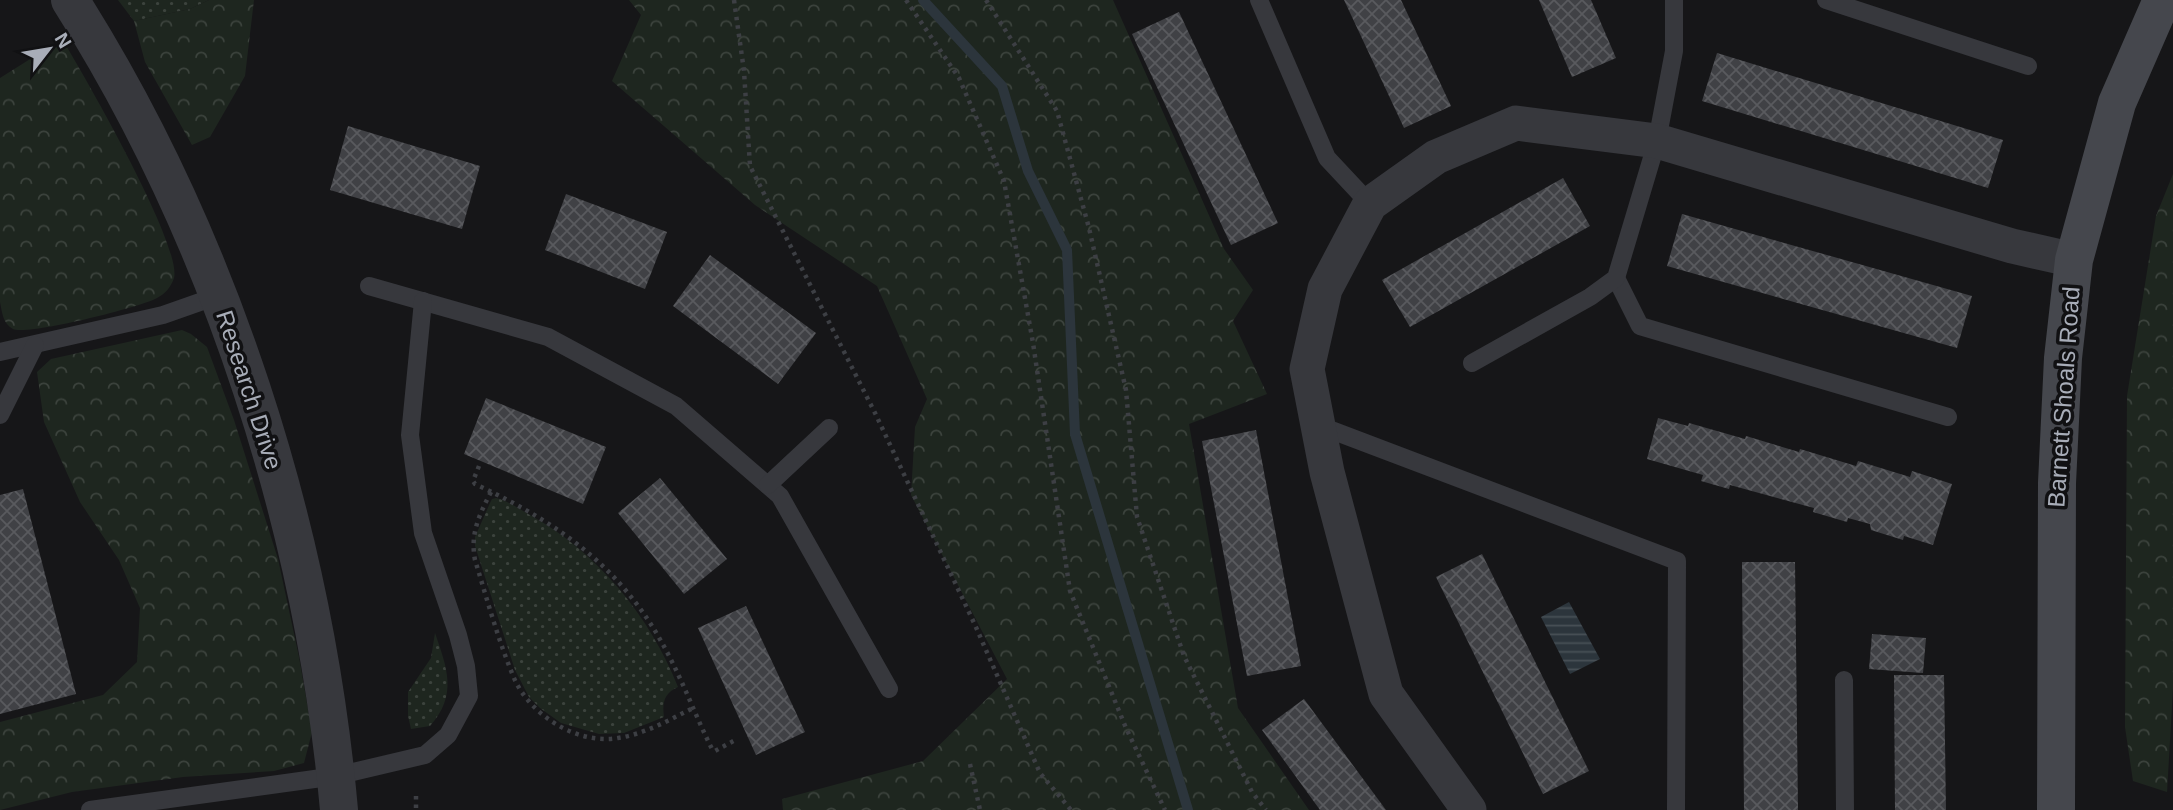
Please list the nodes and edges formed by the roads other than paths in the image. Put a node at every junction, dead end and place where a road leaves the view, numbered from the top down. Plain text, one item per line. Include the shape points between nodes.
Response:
1 (70, 0) edge
2 (1259, 0) edge
3 (1674, 0) edge
4 (1826, 0) edge
5 (2162, 0) edge
6 (2028, 66) dead end
7 (1657, 141) junction
8 (1370, 204) junction
9 (2074, 260) junction
10 (1616, 278) junction
11 (369, 286) dead end
12 (217, 296) junction
13 (423, 302) junction
14 (35, 345) junction
15 (0, 352) edge
16 (1472, 363) dead end
17 (0, 415) edge
18 (1948, 417) dead end
19 (1318, 425) junction
20 (829, 428) dead end
21 (768, 485) junction
22 (1844, 680) dead end
23 (889, 689) dead end
24 (338, 793) edge
25 (90, 810) edge
26 (1469, 810) edge
27 (1676, 810) edge
28 (1844, 810) edge
29 (2056, 810) edge

1 - 12 street, Research Drive via 164,169
2 - 8 lane via 1328,158
3 - 7 lane via 1674,51
4 - 6 lane
5 - 9 main road, Barnett Shoals Road via 2117,103
7 - 8 street via 1516,122 1436,157
7 - 9 street via 2012,246
7 - 10 lane
8 - 19 street via 1325,289 1307,369
9 - 29 main road, Barnett Shoals Road via 2056,483
10 - 16 lane
10 - 18 lane via 1640,326
11 - 13 lane
12 - 14 lane via 163,315
12 - 24 street, Research Drive via 277,471 309,604
13 - 21 lane via 560,343 676,406
13 - 24 lane via 410,435 423,533 458,635 469,696 448,735 425,755
14 - 15 lane
14 - 17 lane
19 - 26 street via 1386,694
19 - 27 lane via 1677,561
20 - 21 lane
21 - 23 lane via 780,496
22 - 28 lane
24 - 25 lane

